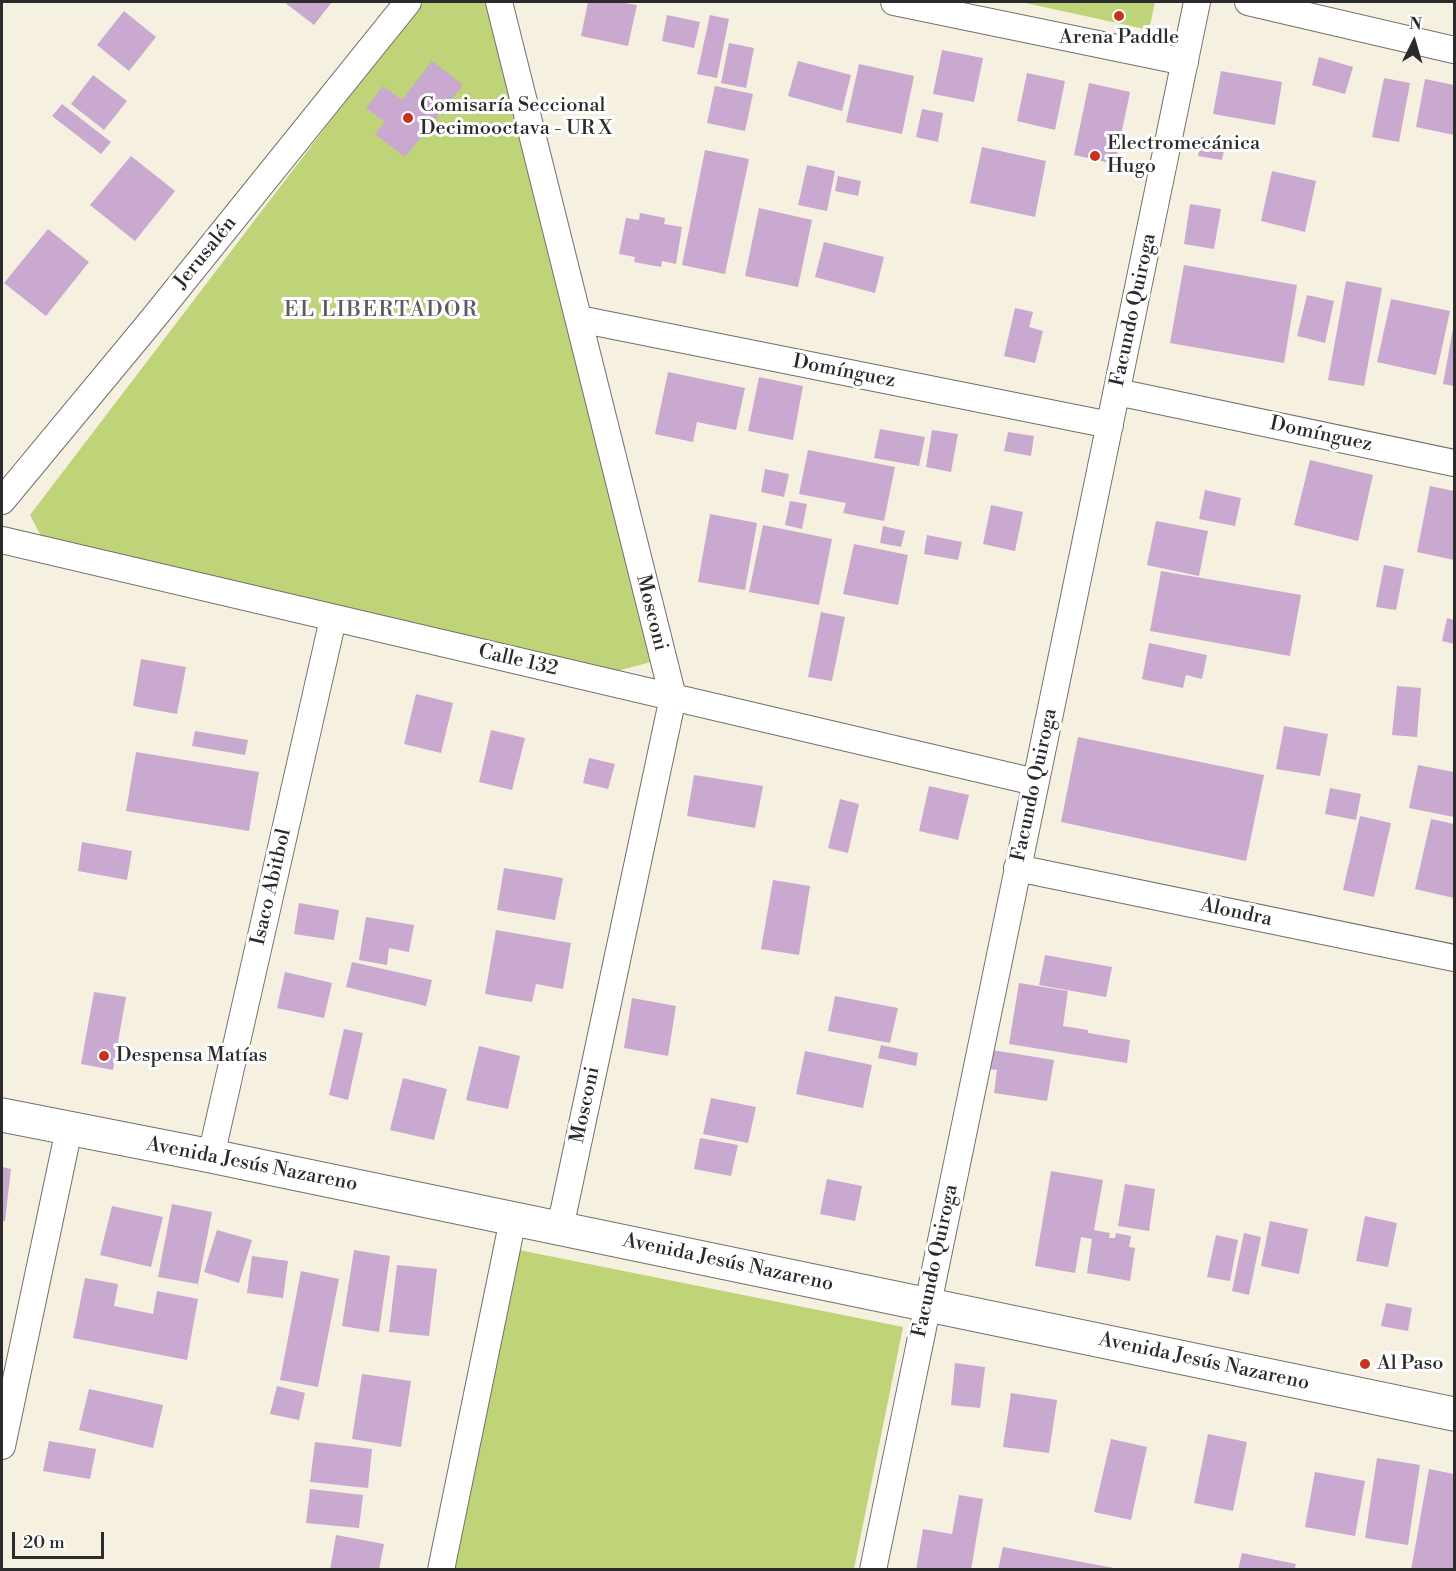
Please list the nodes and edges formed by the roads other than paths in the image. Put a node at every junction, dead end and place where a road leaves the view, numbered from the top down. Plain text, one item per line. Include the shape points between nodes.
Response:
1 (408, 2) edge
2 (499, 2) edge
3 (894, 2) edge
4 (1197, 2) edge
5 (1248, 2) edge
6 (1455, 50) edge
7 (1185, 62) junction
8 (579, 319) junction
9 (1117, 392) junction
10 (1110, 425) junction
11 (1455, 463) edge
12 (2, 501) edge
13 (2, 540) edge
14 (333, 619) junction
15 (673, 697) junction
16 (1035, 782) junction
17 (1017, 868) junction
18 (1455, 958) edge
19 (2, 1114) edge
20 (69, 1129) junction
21 (211, 1156) junction
22 (513, 1219) junction
23 (560, 1228) junction
24 (927, 1304) junction
25 (1455, 1414) edge
26 (2, 1446) edge
27 (441, 1569) edge
28 (873, 1569) edge

1 - 12 street, Jerusalén
2 - 8 street, Mosconi
3 - 7 street
4 - 7 street, Facundo Quiroga
5 - 6 street
7 - 9 street, Facundo Quiroga
8 - 10 street, Domínguez
8 - 15 street, Mosconi
9 - 10 street, Facundo Quiroga
9 - 11 street, Domínguez
10 - 16 street, Facundo Quiroga
13 - 14 street, Calle 132
14 - 15 street, Calle 132
14 - 21 street, Isaco Abitbol
15 - 16 street, Calle 132
15 - 23 street, Mosconi
16 - 17 street, Facundo Quiroga
17 - 18 street, Alondra
17 - 24 street, Facundo Quiroga
19 - 20 main road, Avenida Jesús Nazareno
20 - 21 main road, Avenida Jesús Nazareno
20 - 26 street
21 - 22 main road, Avenida Jesús Nazareno
22 - 23 main road, Avenida Jesús Nazareno
22 - 27 street
23 - 24 main road, Avenida Jesús Nazareno
24 - 25 main road, Avenida Jesús Nazareno
24 - 28 street, Facundo Quiroga

